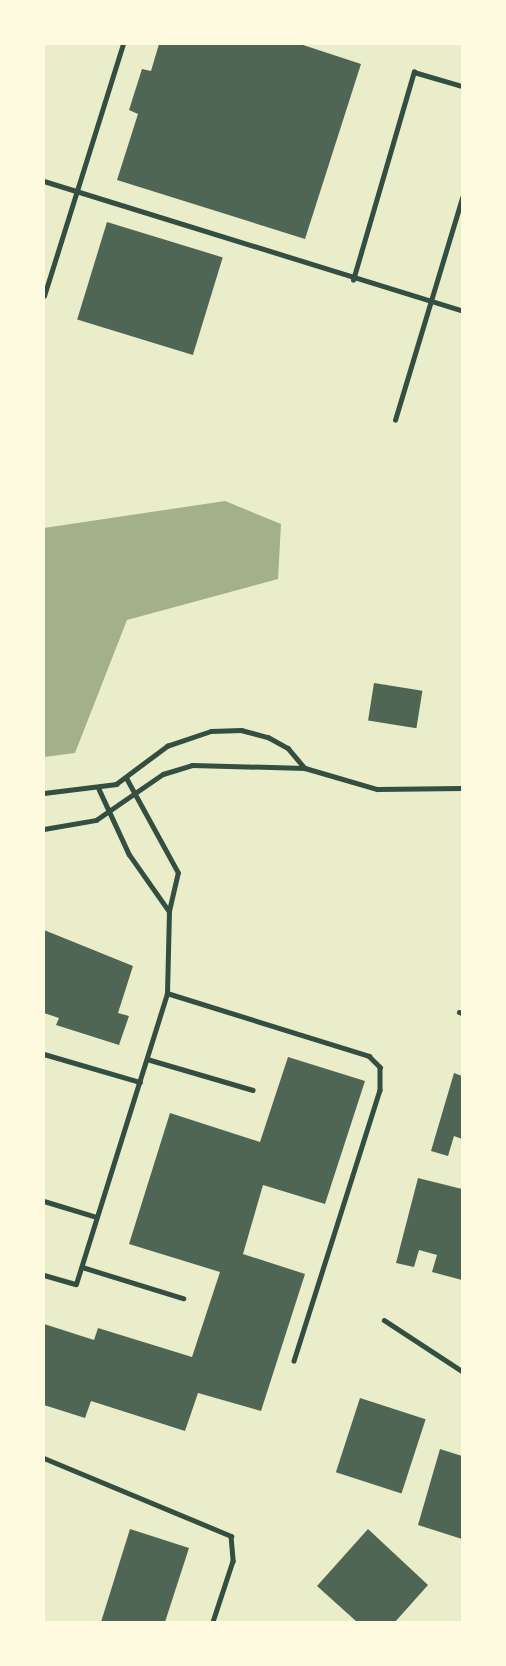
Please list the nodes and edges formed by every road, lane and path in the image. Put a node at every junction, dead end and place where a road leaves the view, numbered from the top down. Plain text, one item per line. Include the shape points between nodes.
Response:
1 (123, 44) edge
2 (462, 86) edge
3 (44, 181) edge
4 (75, 193) junction
5 (462, 198) edge
6 (353, 280) junction
7 (44, 296) edge
8 (432, 301) junction
9 (462, 310) edge
10 (395, 420) dead end
11 (305, 768) junction
12 (126, 778) junction
13 (99, 789) junction
14 (462, 789) edge
15 (44, 793) edge
16 (136, 794) junction
17 (110, 813) junction
18 (44, 829) edge
19 (169, 911) junction
20 (167, 993) junction
21 (44, 1054) edge
22 (147, 1059) junction
23 (140, 1082) junction
24 (253, 1090) dead end
25 (44, 1201) edge
26 (97, 1217) junction
27 (82, 1267) junction
28 (44, 1275) edge
29 (183, 1298) dead end
30 (384, 1320) dead end
31 (294, 1361) dead end
32 (462, 1371) edge
33 (44, 1458) edge
34 (213, 1623) edge

1 - 4 lane
2 - 6 lane via 414,72
3 - 4 lane
4 - 6 lane
4 - 7 lane
5 - 8 lane
6 - 8 lane
8 - 9 lane
8 - 10 lane
11 - 12 lane via 288,748 268,737 241,730 211,731 167,746
11 - 14 lane via 377,789
11 - 16 lane via 192,765 163,774
12 - 13 lane
12 - 16 lane
13 - 15 lane
13 - 17 lane
16 - 17 lane
16 - 19 lane via 178,873
17 - 18 lane via 81,825
17 - 19 lane via 129,854
19 - 20 lane
20 - 22 lane
20 - 31 lane via 369,1056 380,1067 380,1090
21 - 23 lane
22 - 23 lane
22 - 24 lane
23 - 26 lane
25 - 26 lane
26 - 27 lane
27 - 28 lane via 76,1284
27 - 29 lane
30 - 32 lane
33 - 34 lane via 231,1536 233,1561

